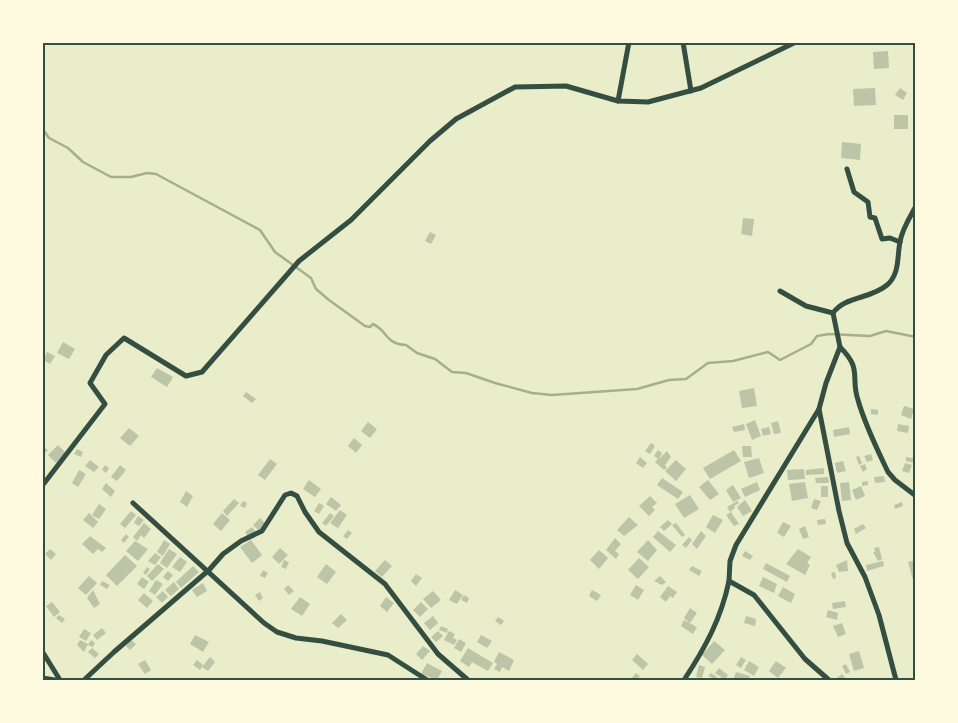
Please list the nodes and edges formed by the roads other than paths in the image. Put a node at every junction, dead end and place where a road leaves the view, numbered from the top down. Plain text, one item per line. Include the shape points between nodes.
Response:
1 (629, 42) edge
2 (683, 42) edge
3 (796, 42) edge
4 (690, 91) junction
5 (618, 101) junction
6 (847, 170) dead end
7 (916, 206) edge
8 (900, 242) junction
9 (780, 291) dead end
10 (833, 314) junction
11 (840, 347) junction
12 (820, 409) junction
13 (42, 486) edge
14 (916, 496) edge
15 (133, 503) dead end
16 (209, 570) junction
17 (729, 580) junction
18 (42, 652) edge
19 (42, 678) edge
20 (54, 680) edge
21 (60, 680) edge
22 (84, 680) edge
23 (427, 680) edge
24 (468, 680) edge
25 (684, 680) edge
26 (829, 680) edge
27 (896, 680) edge

1 - 5 street
2 - 4 street
3 - 4 street
4 - 5 street via 648,102
5 - 13 street via 566,86 515,87 456,119 351,220 298,261 202,372 186,376 124,338 106,355 90,384 105,404
6 - 8 street via 854,192 868,202 870,217 875,218 882,239
7 - 8 street
8 - 10 street via 899,264 889,285 838,306
9 - 10 street via 806,306
10 - 11 street
11 - 12 street
11 - 14 street via 853,365 857,398 888,472
12 - 17 street via 736,545 730,561
12 - 27 street via 838,511 879,615
15 - 16 street
16 - 22 street
16 - 23 street via 277,632 388,655
16 - 24 street via 223,554 262,531 285,495 291,493 297,496 320,532 385,584 438,654
17 - 25 street via 724,606 711,638
17 - 26 street via 754,595 805,659
18 - 21 street
19 - 20 street

